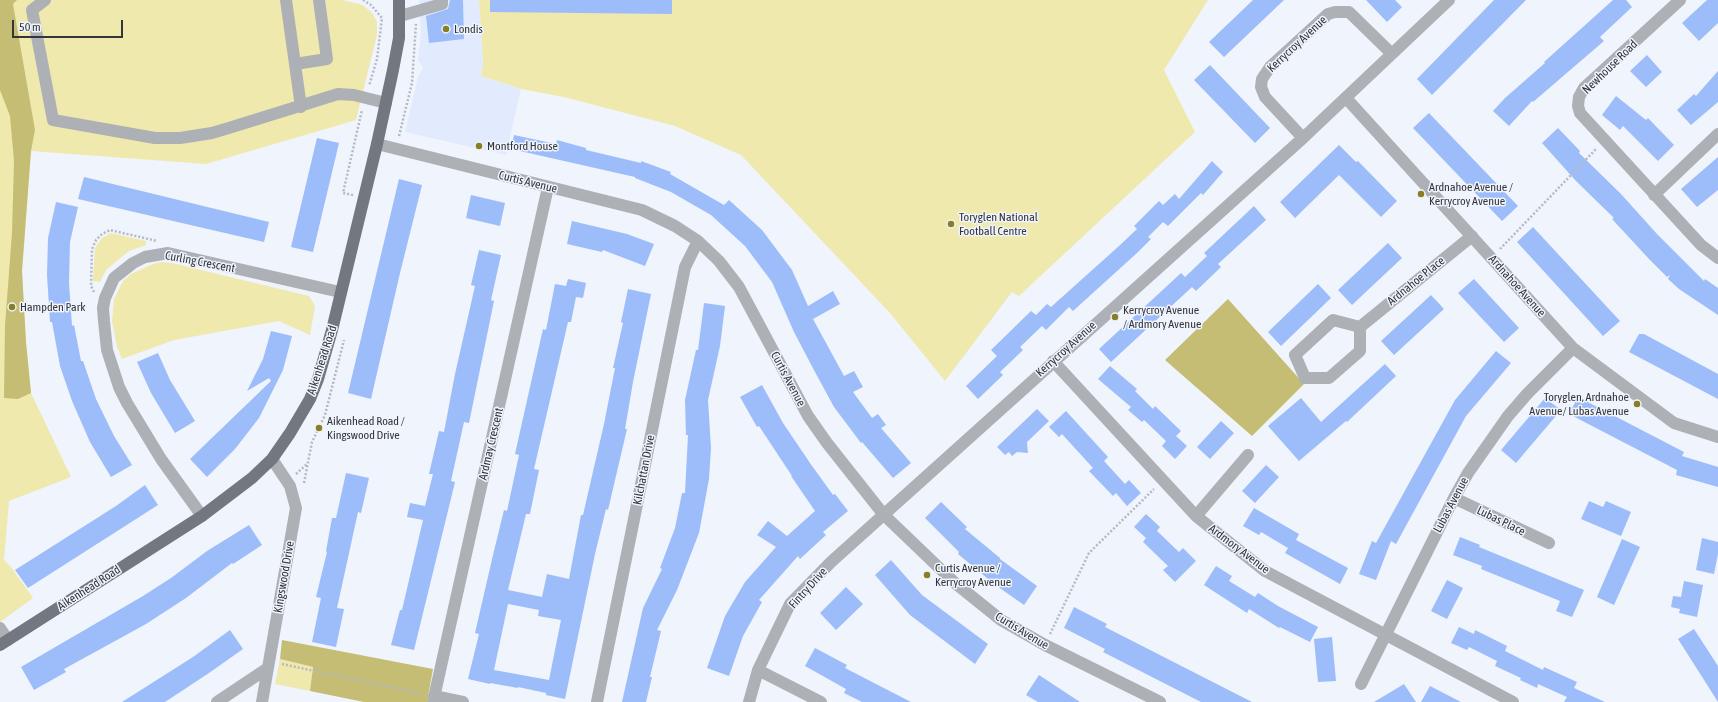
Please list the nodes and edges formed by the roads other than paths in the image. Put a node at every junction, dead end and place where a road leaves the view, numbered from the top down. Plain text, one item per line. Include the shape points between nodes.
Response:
1 (45, 0) edge
2 (286, 0) edge
3 (319, 0) edge
4 (442, 0) edge
5 (1449, 0) edge
6 (1680, 0) edge
7 (398, 5) edge
8 (1391, 53) junction
9 (295, 64) junction
10 (1346, 98) junction
11 (386, 103) junction
12 (300, 107) junction
13 (1718, 134) edge
14 (1303, 138) junction
15 (377, 144) junction
16 (548, 187) junction
17 (1654, 195) junction
18 (1472, 236) junction
19 (698, 241) junction
20 (1718, 258) edge
21 (340, 292) junction
22 (1360, 327) junction
23 (1573, 348) junction
24 (1053, 361) junction
25 (1718, 437) edge
26 (1248, 455) dead end
27 (272, 459) junction
28 (1454, 498) junction
29 (884, 515) junction
30 (202, 516) junction
31 (1196, 516) junction
32 (1549, 543) dead end
33 (0, 628) edge
34 (1386, 635) junction
35 (4, 642) edge
36 (268, 665) junction
37 (758, 670) junction
38 (1361, 684) dead end
39 (434, 699) edge
40 (217, 702) edge
41 (262, 702) edge
42 (463, 702) edge
43 (597, 702) edge
44 (749, 702) edge
45 (821, 702) edge
46 (1160, 702) edge
47 (1513, 702) edge

1 - 12 street via 32,10 53,120 155,138 180,138 212,133
2 - 9 street
3 - 9 street via 327,59
4 - 7 street via 442,4 416,11
5 - 8 street, Kerrycroy Avenue
6 - 17 street, Newhouse Road via 1584,88 1578,106 1580,114
7 - 11 main road, Aikenhead Road via 399,38
8 - 10 street, Kerrycroy Avenue
8 - 14 street, Kerrycroy Avenue via 1349,12 1335,12 1328,14 1270,67 1262,79 1261,87 1265,97
9 - 12 street
10 - 14 street, Kerrycroy Avenue
10 - 18 street, Ardnahoe Avenue
11 - 12 street via 338,94
11 - 15 main road, Aikenhead Road
13 - 17 street
14 - 24 street, Kerrycroy Avenue
15 - 16 street, Curtis Avenue
15 - 21 main road, Aikenhead Road
16 - 19 street, Curtis Avenue via 642,210
16 - 39 street, Ardmay Crescent
17 - 20 street, Newhouse Road via 1701,245
18 - 22 street, Ardnahoe Place
18 - 23 street, Ardnahoe Avenue
19 - 29 street, Curtis Avenue via 719,261 739,287 808,416
19 - 43 street, Kilchattan Drive via 685,267
21 - 27 main road, Aikenhead Road via 324,358 310,399
21 - 30 street, Curling Crescent via 168,253 145,257 122,270 114,278 103,308 107,350 119,388 161,459
22 - 22 street via 1360,351 1329,378 1305,378 1296,355 1328,325 1334,320
23 - 25 street, Ardnahoe Avenue via 1674,423
23 - 28 street, Lubas Avenue via 1508,416 1484,448
24 - 29 street, Kerrycroy Avenue
24 - 31 street, Ardmory Avenue
26 - 31 street
27 - 30 main road, Aikenhead Road via 252,478
27 - 36 street, Kingswood Drive via 290,486 296,508
28 - 32 street, Lubas Place
28 - 34 street, Lubas Avenue
29 - 37 street, Fintry Drive via 831,562 790,604
29 - 46 street, Curtis Avenue via 955,583 1001,620 1045,645
30 - 35 main road, Aikenhead Road
31 - 34 street, Ardmory Avenue via 1265,571
33 - 35 street
34 - 38 street, Lubas Avenue
34 - 47 street, Ardmory Avenue
36 - 40 street
36 - 41 street, Kingswood Drive
37 - 44 street, Fintry Drive
37 - 45 street
39 - 42 street

